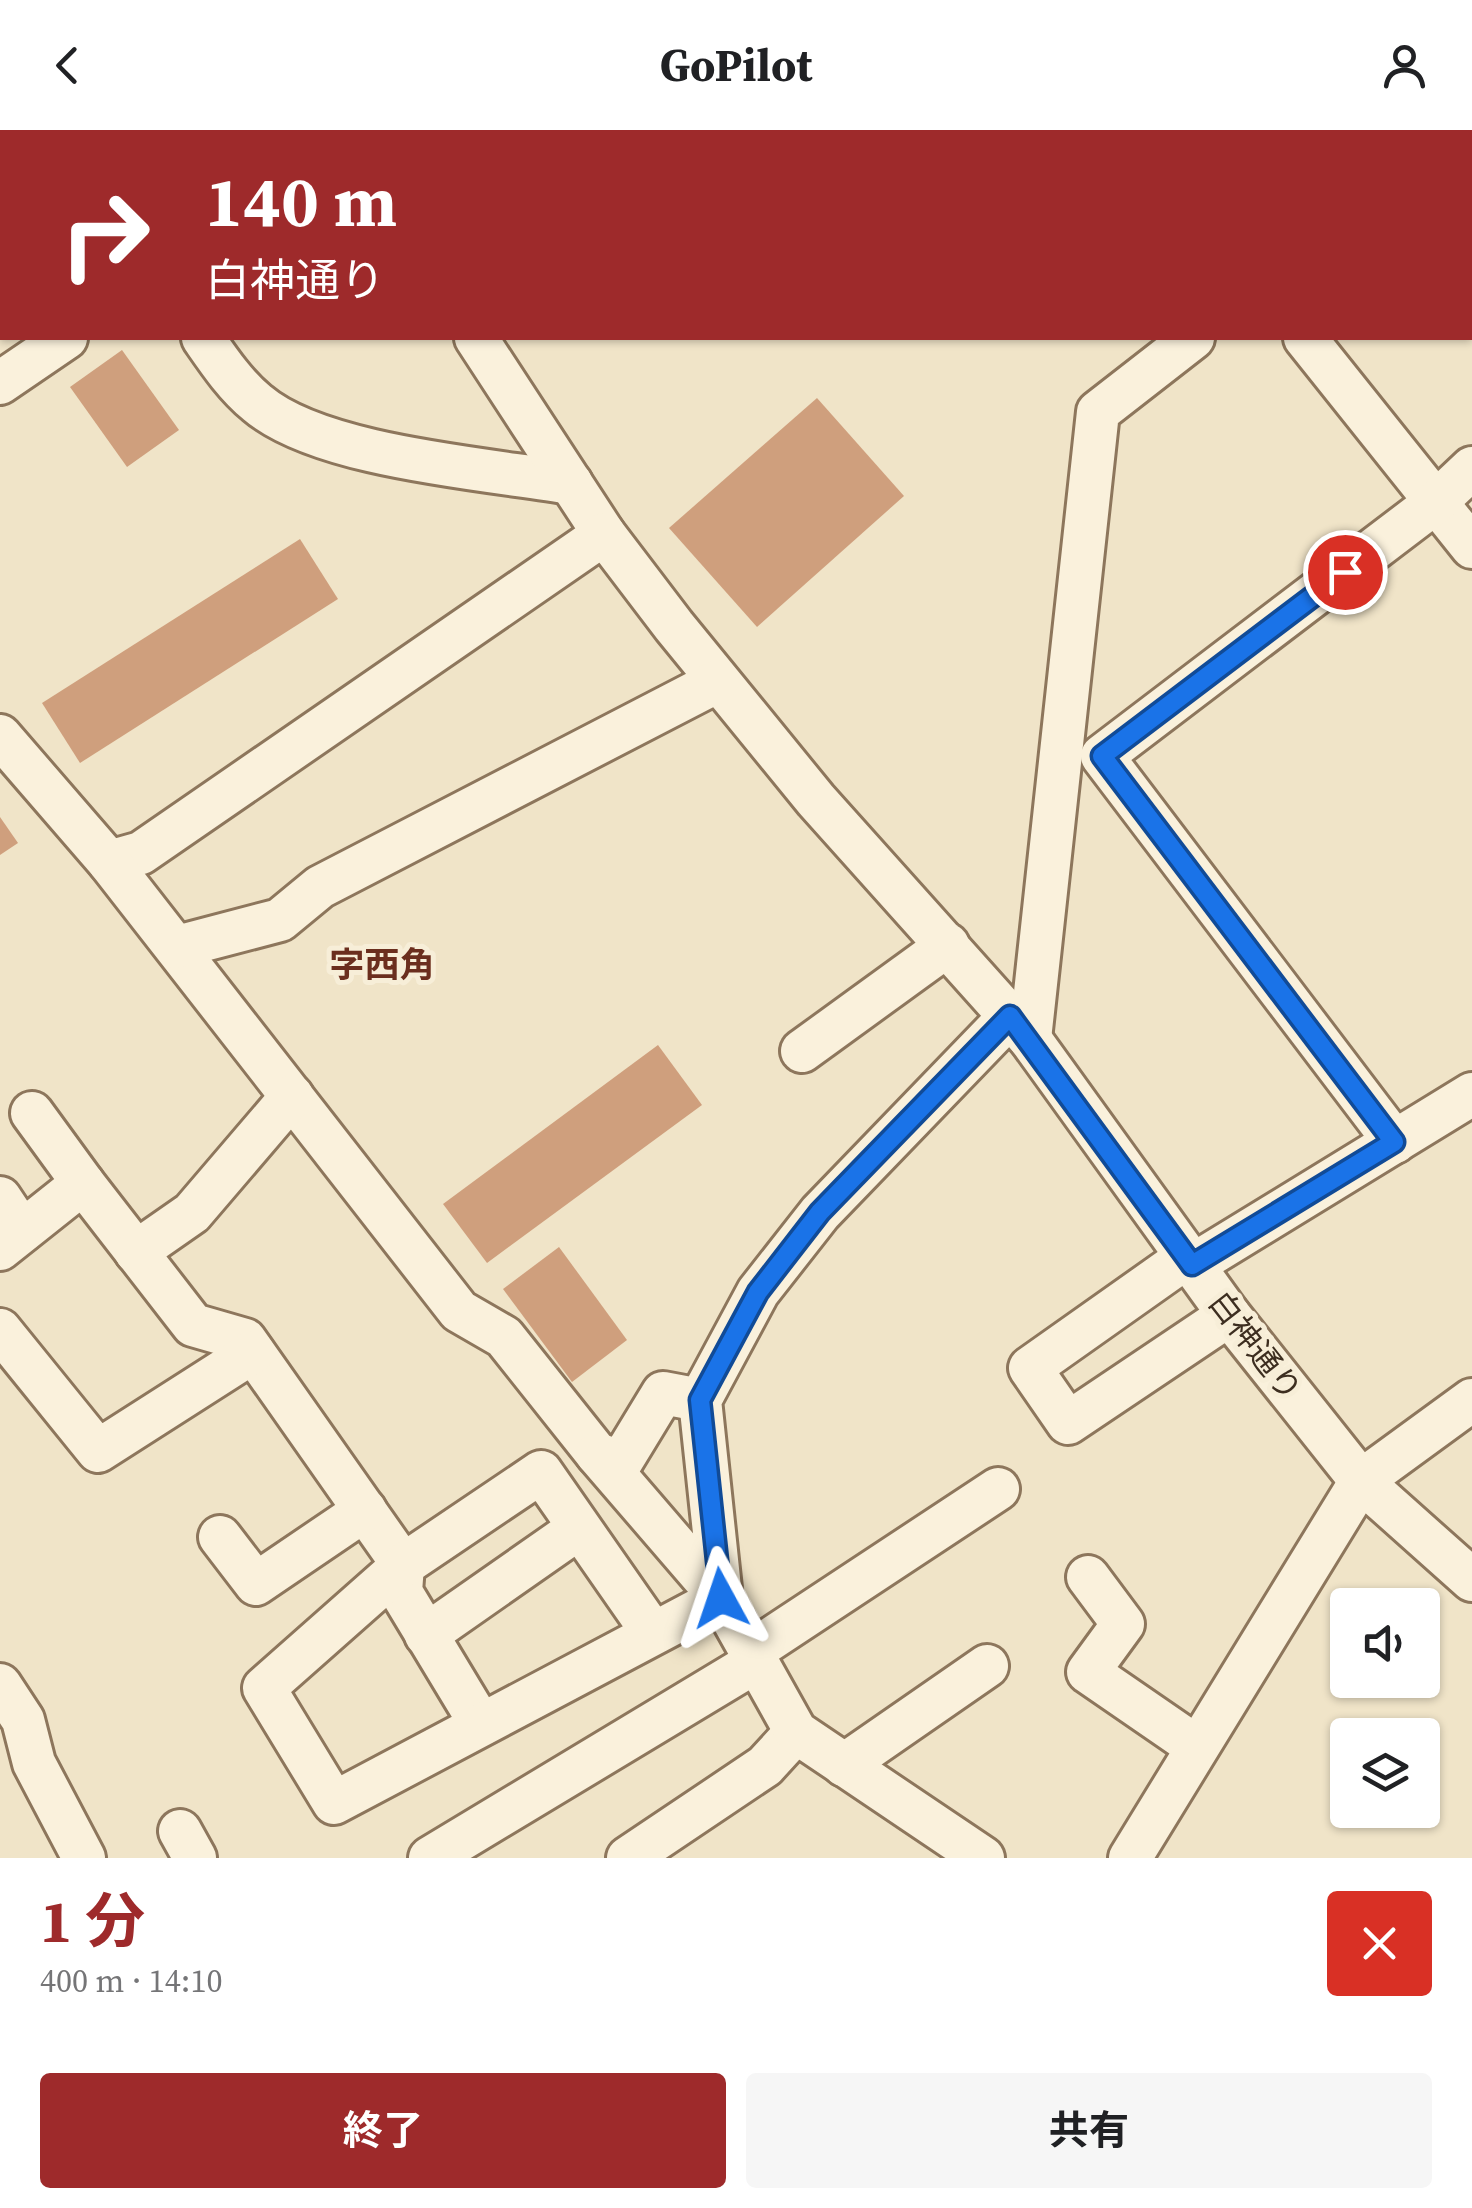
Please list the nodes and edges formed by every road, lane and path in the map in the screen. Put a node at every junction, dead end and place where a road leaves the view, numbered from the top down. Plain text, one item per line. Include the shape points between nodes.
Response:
1 (63, 340) edge
2 (204, 340) edge
3 (477, 340) edge
4 (1190, 340) edge
5 (1307, 340) edge
6 (0, 382) edge
7 (1472, 468) edge
8 (571, 483) junction
9 (1436, 502) junction
10 (604, 534) junction
11 (1472, 548) edge
12 (718, 681) junction
13 (0, 736) edge
14 (108, 862) junction
15 (948, 944) junction
16 (177, 947) junction
17 (1020, 1028) junction
18 (802, 1051) dead end
19 (1472, 1094) edge
20 (292, 1096) junction
21 (32, 1113) dead end
22 (1394, 1142) junction
23 (82, 1183) junction
24 (7, 1226) edge
25 (136, 1252) junction
26 (1190, 1261) junction
27 (1228, 1315) junction
28 (0, 1330) edge
29 (254, 1352) junction
30 (700, 1400) junction
31 (1472, 1400) edge
32 (597, 1454) junction
33 (1361, 1481) junction
34 (998, 1489) dead end
35 (365, 1510) junction
36 (579, 1528) junction
37 (220, 1537) dead end
38 (403, 1565) junction
39 (1088, 1578) dead end
40 (1472, 1580) edge
41 (721, 1598) junction
42 (653, 1632) junction
43 (426, 1635) junction
44 (754, 1656) junction
45 (987, 1666) dead end
46 (0, 1685) edge
47 (480, 1723) junction
48 (796, 1732) junction
49 (1197, 1747) junction
50 (844, 1764) junction
51 (84, 1858) edge
52 (430, 1858) edge
53 (628, 1858) edge
54 (983, 1858) edge
55 (1130, 1858) edge

1 - 6 street
2 - 8 street via 223,369 280,419 364,448
3 - 8 street, 白神通り
4 - 17 street via 1098,412
5 - 9 street
7 - 9 street
8 - 10 street, 白神通り
9 - 11 street
9 - 22 street via 1102,756
10 - 12 street, 白神通り
10 - 14 street via 142,853
12 - 15 street, 白神通り
12 - 16 street via 320,887 280,920
13 - 14 street
14 - 16 street
15 - 17 street, 白神通り
15 - 18 street
16 - 20 street
17 - 26 street, 白神通り
17 - 30 street via 820,1212 758,1292
19 - 22 street
20 - 25 street via 192,1213
20 - 32 street via 460,1311 504,1338
21 - 23 street
22 - 26 street
23 - 24 street
23 - 25 street
25 - 29 street via 193,1325 245,1340
26 - 27 street, 白神通り
26 - 27 street via 1030,1368 1068,1423
27 - 33 street, 白神通り
28 - 29 street via 98,1450
29 - 35 street
30 - 32 street via 663,1394 621,1462
30 - 41 street
31 - 33 street
32 - 41 street
33 - 40 street, 白神通り
33 - 49 street
34 - 44 street
35 - 37 street via 256,1584
35 - 38 street
36 - 38 street via 541,1472
36 - 42 street
36 - 43 street
38 - 43 street via 401,1592
38 - 47 street via 264,1688 334,1803
39 - 49 street via 1122,1624 1088,1672
41 - 42 street
41 - 44 street
42 - 47 street
43 - 47 street
44 - 48 street
44 - 52 street
45 - 50 street
46 - 51 street via 23,1720 34,1763
48 - 50 street
48 - 53 street via 764,1766
49 - 55 street
50 - 54 street

